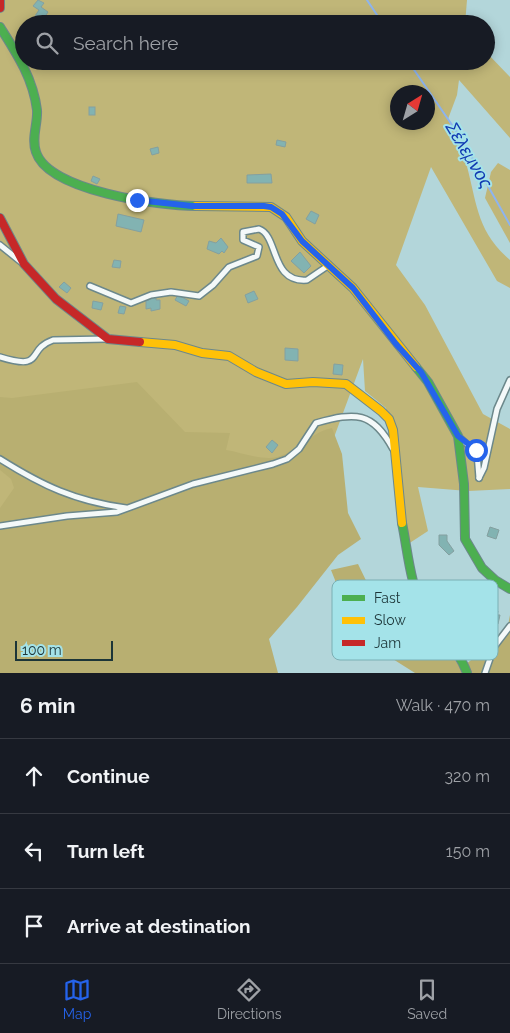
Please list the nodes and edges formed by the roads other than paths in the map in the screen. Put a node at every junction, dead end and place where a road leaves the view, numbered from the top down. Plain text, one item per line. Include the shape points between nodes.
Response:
1 (0, 0) edge
2 (0, 8) edge
3 (0, 27) edge
4 (15, 51) edge
5 (27, 70) edge
6 (0, 218) edge
7 (0, 245) edge
8 (24, 264) junction
9 (329, 265) junction
10 (90, 286) dead end
11 (108, 339) junction
12 (0, 357) edge
13 (510, 380) edge
14 (458, 436) junction
15 (397, 456) junction
16 (0, 459) edge
17 (127, 508) junction
18 (0, 526) edge
19 (413, 580) edge
20 (495, 580) edge
21 (498, 582) edge
22 (510, 589) edge
23 (510, 626) edge
24 (498, 642) edge
25 (462, 660) edge
26 (490, 660) edge
27 (467, 673) edge
28 (485, 673) edge

1 - 2 main road
3 - 4 main road
5 - 9 main road via 37,110 35,150 55,175 80,186 137,200 192,206 271,207 286,217 302,241
6 - 8 main road
7 - 8 street
8 - 11 main road via 56,299
9 - 10 street via 307,280 293,278 279,266 267,234 259,229 242,235 243,240 258,247 257,256 229,267 213,286 198,296 171,292 131,303
9 - 14 main road via 353,288 421,372
11 - 12 street via 53,340 25,362
11 - 15 main road via 229,356 286,384 335,383 350,386 389,419
13 - 14 street via 497,409 479,478 477,453
14 - 20 main road via 465,539 482,568
15 - 17 street via 386,435 368,418 333,418 316,423 287,459 193,484
15 - 19 main road via 400,511
16 - 17 street via 47,487 94,504
17 - 18 street via 105,514
21 - 22 main road
23 - 24 street
25 - 27 main road
26 - 28 street

